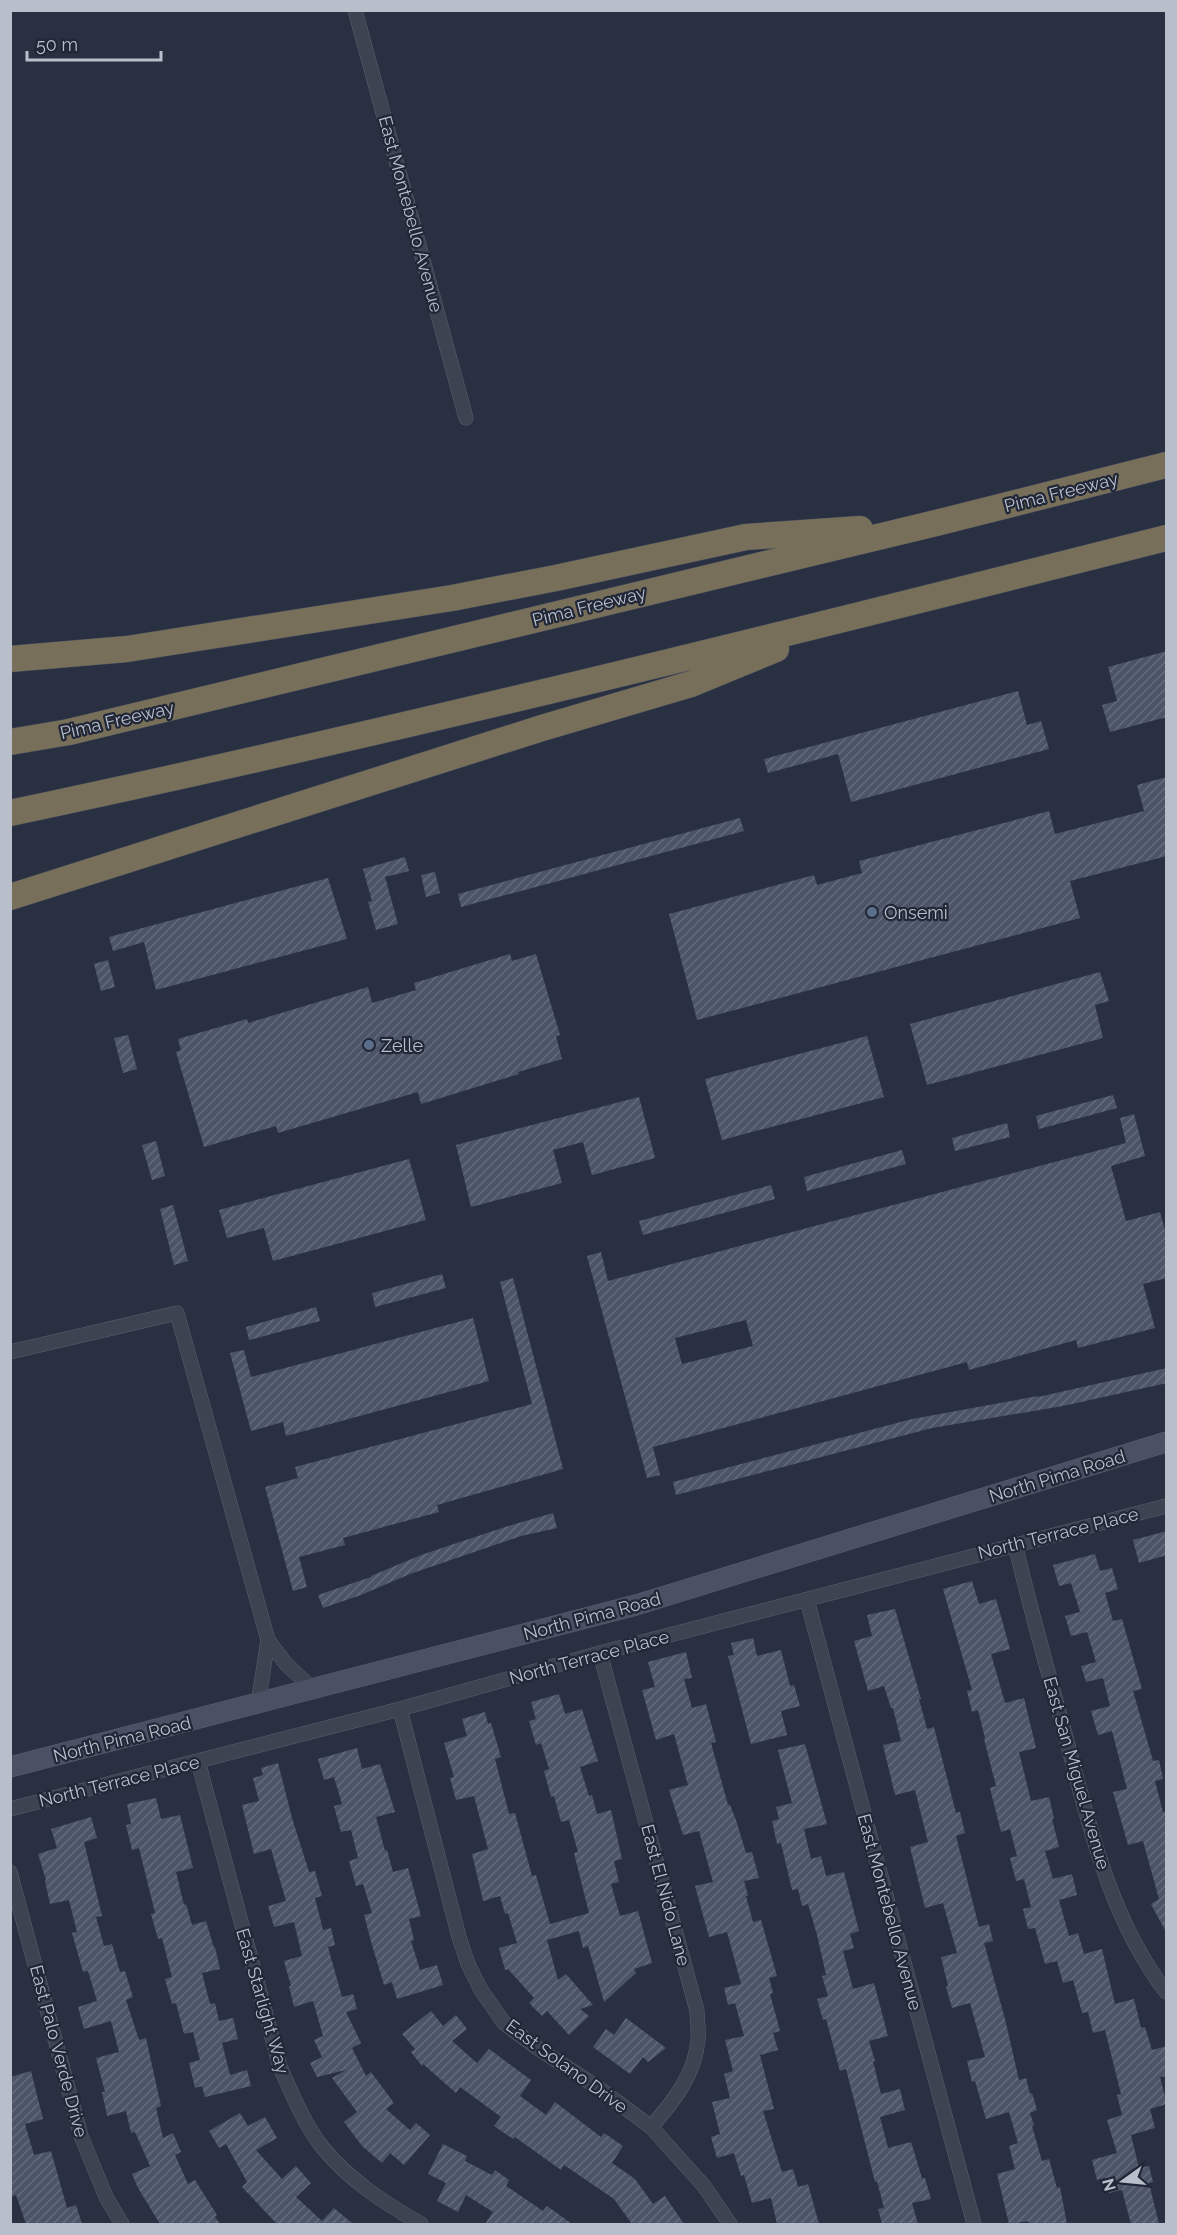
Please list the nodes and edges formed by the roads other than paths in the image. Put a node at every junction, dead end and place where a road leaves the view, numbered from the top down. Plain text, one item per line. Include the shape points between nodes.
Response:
1 (355, 10) edge
2 (466, 418) dead end
3 (1167, 465) edge
4 (936, 523) junction
5 (1167, 538) edge
6 (848, 619) junction
7 (10, 659) edge
8 (10, 742) edge
9 (10, 813) edge
10 (10, 897) edge
11 (10, 1352) edge
12 (1167, 1442) edge
13 (1167, 1506) edge
14 (1015, 1544) junction
15 (807, 1600) junction
16 (268, 1640) junction
17 (600, 1653) junction
18 (314, 1689) junction
19 (258, 1704) junction
20 (400, 1708) junction
21 (198, 1761) junction
22 (10, 1767) edge
23 (10, 1809) edge
24 (10, 1872) edge
25 (1167, 1992) edge
26 (651, 2127) junction
27 (122, 2224) edge
28 (421, 2224) edge
29 (730, 2224) edge
30 (974, 2224) edge

1 - 2 street, East Montebello Avenue
3 - 4 highway, Pima Freeway
4 - 7 highway via 746,537 452,598 127,649
4 - 8 highway, Pima Freeway via 80,729
5 - 6 highway
6 - 9 highway via 236,765
6 - 10 highway via 691,684
11 - 16 street via 177,1313
12 - 18 main road, North Pima Road via 636,1605
13 - 14 street, North Terrace Place
14 - 15 street, North Terrace Place
14 - 25 street, East San Miguel Avenue via 1094,1844 1113,1898
15 - 17 street, North Terrace Place
15 - 30 street, East Montebello Avenue
16 - 18 street via 286,1664
16 - 19 street
17 - 20 street, North Terrace Place
17 - 26 street, East El Nido Lane via 697,2011 698,2040 682,2090
18 - 19 main road, North Pima Road
19 - 22 main road, North Pima Road
20 - 21 street, North Terrace Place
20 - 26 street, East Solano Drive via 459,1937 481,1990 504,2023
21 - 23 street, North Terrace Place
21 - 28 street, East Starlight Way via 280,2067 300,2110 323,2148 360,2185
24 - 27 street, East Palo Verde Drive via 81,2136 106,2197
26 - 29 street, East Solano Drive via 704,2186

